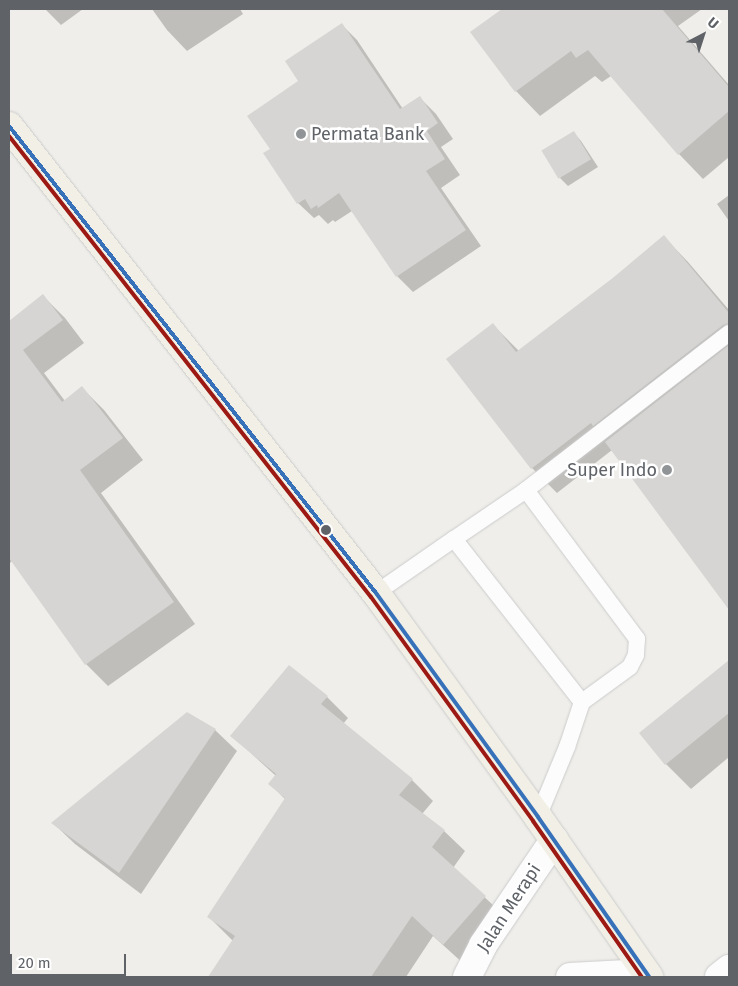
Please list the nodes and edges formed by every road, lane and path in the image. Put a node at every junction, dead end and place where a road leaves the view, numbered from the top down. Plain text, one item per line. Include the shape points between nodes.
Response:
1 (9, 126) edge
2 (729, 333) edge
3 (526, 490) junction
4 (454, 539) junction
5 (376, 593) junction
6 (582, 702) junction
7 (538, 817) junction
8 (554, 840) junction
9 (729, 969) edge
10 (647, 975) edge
11 (467, 977) edge
12 (570, 977) edge
13 (719, 977) edge

1 - 5 highway
2 - 3 lane
3 - 4 lane
3 - 6 lane via 638,639 630,667
4 - 5 lane
4 - 6 lane
5 - 7 highway
6 - 7 lane
7 - 8 highway
8 - 10 highway
8 - 11 street, Jalan Merapi via 483,944
9 - 13 street
10 - 12 street

